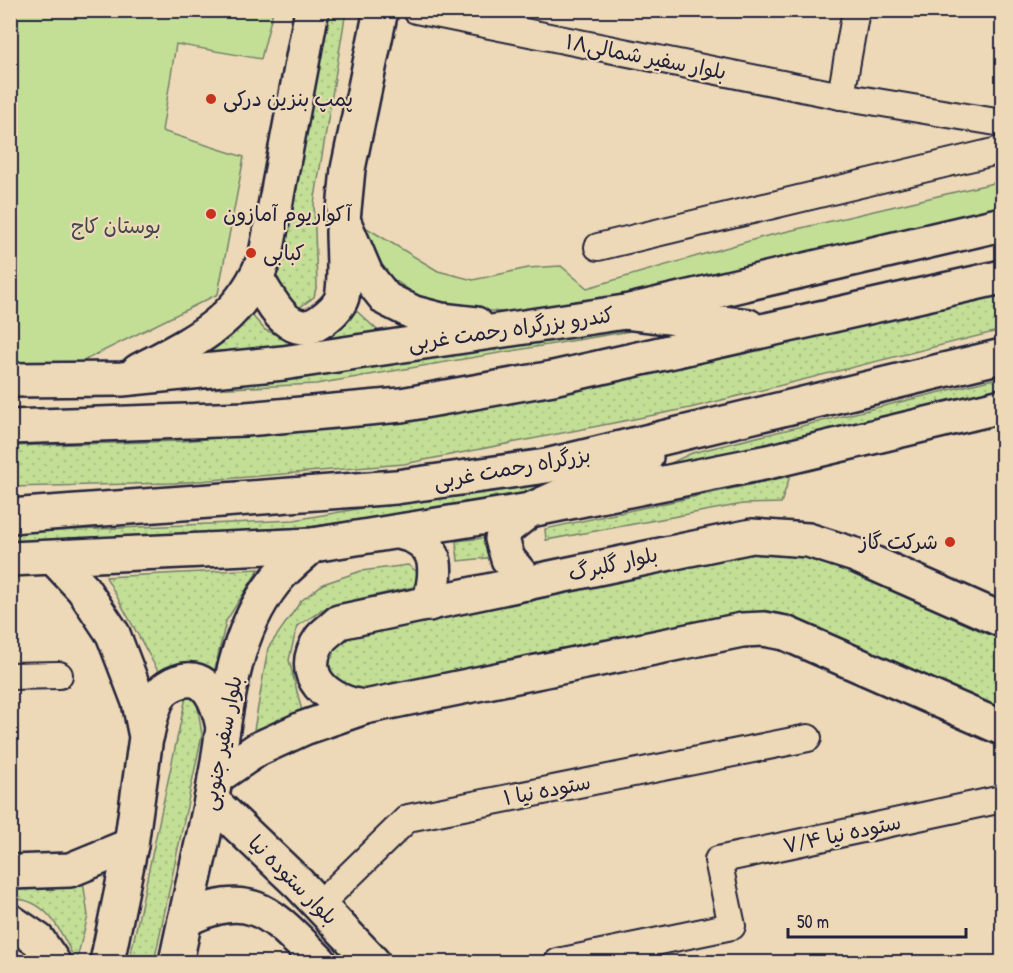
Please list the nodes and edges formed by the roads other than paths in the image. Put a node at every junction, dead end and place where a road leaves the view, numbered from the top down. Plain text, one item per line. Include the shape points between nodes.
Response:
1 (312, 10) edge
2 (381, 10) edge
3 (416, 10) edge
4 (856, 10) edge
5 (841, 96) junction
6 (1002, 123) edge
7 (1002, 150) edge
8 (343, 220) junction
9 (1002, 224) edge
10 (598, 247) dead end
11 (1002, 277) edge
12 (257, 279) junction
13 (625, 312) junction
14 (516, 328) junction
15 (773, 329) junction
16 (1002, 356) edge
17 (122, 379) junction
18 (10, 380) edge
19 (1002, 406) edge
20 (722, 422) junction
21 (10, 427) edge
22 (530, 510) junction
23 (10, 516) edge
24 (398, 532) junction
25 (313, 545) junction
26 (10, 559) edge
27 (55, 559) junction
28 (528, 583) junction
29 (429, 604) junction
30 (1002, 620) edge
31 (60, 675) dead end
32 (10, 676) edge
33 (365, 707) junction
34 (1002, 728) edge
35 (224, 731) junction
36 (146, 737) junction
37 (808, 738) dead end
38 (213, 789) junction
39 (1002, 799) edge
40 (131, 845) junction
41 (10, 872) edge
42 (309, 894) junction
43 (275, 918) junction
44 (185, 920) junction
45 (10, 921) edge
46 (53, 963) edge
47 (107, 963) edge
48 (176, 963) edge
49 (320, 963) edge
50 (373, 963) edge
51 (558, 963) edge

1 - 12 main road via 266,254
2 - 8 main road via 348,169
3 - 5 street, بلوار سفیر شمالی۱۸
4 - 5 street
5 - 6 street, بلوار سفیر شمالی۱۸
7 - 10 street
8 - 12 main road via 342,297 330,314 315,325 299,327 284,320
8 - 14 main road via 366,274 386,299 414,313 441,320
9 - 13 main road, کندرو بزرگراه رحمت غربی
11 - 15 main road
12 - 17 main road via 229,317
13 - 14 main road, کندرو بزرگراه رحمت غربی
13 - 15 main road
14 - 17 main road, کندرو بزرگراه رحمت غربی via 283,363
15 - 21 main road via 553,378 401,405 246,419
16 - 20 main road, بزرگراه رحمت غربی
17 - 18 main road, کندرو بزرگراه رحمت غربی
19 - 22 main road via 768,462
20 - 22 main road
20 - 23 main road, بزرگراه رحمت غربی via 546,466 407,486
22 - 24 main road
22 - 28 main road via 507,528 502,539 508,559
24 - 25 main road
24 - 29 main road via 414,535 426,544 435,564 436,578
25 - 27 main road
25 - 35 main road, بلوار سفیر جنوبی via 283,572 249,625 229,694
26 - 27 main road
27 - 36 main road via 83,589 113,634 139,702
28 - 29 main road, بلوار گلبرگ
28 - 30 main road, بلوار گلبرگ via 719,541 778,536 808,540 855,555
29 - 33 main road, بلوار گلبرگ via 339,622 322,637 314,652 312,668 317,684 332,698
31 - 32 street
33 - 34 main road, بلوار گلبرگ via 742,630 764,629 785,633
33 - 38 main road, بلوار گلبرگ via 258,749
35 - 36 main road via 212,693 201,682 189,678 161,693 152,710
35 - 38 main road, بلوار سفیر جنوبی
36 - 40 main road
37 - 42 street, ستوده نیا ۱ via 408,818
38 - 42 main road, بلوار ستوده نیا
38 - 44 main road, بلوار سفیر جنوبی
39 - 51 street, ستوده نیا ۷/۴ via 717,860 732,926
40 - 41 main road via 70,870
40 - 47 main road
42 - 43 main road via 276,888 272,898
42 - 50 main road, بلوار ستوده نیا
43 - 44 main road, بلوار ستوده نیا via 262,909 225,905
43 - 49 main road, بلوار ستوده نیا
44 - 48 main road, بلوار سفیر جنوبی
45 - 46 main road via 38,940

